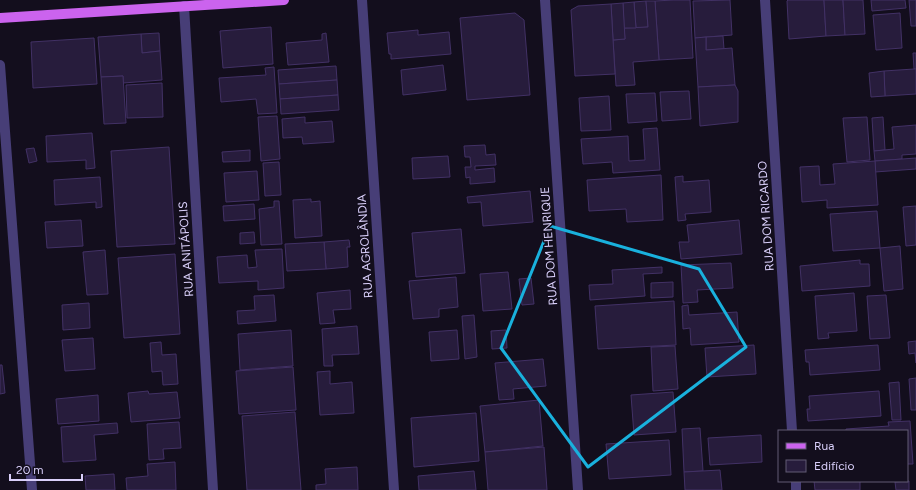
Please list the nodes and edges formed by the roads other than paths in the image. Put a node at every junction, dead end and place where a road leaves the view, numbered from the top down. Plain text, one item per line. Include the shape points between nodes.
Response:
1 (284, 0) edge
2 (362, 0) edge
3 (545, 0) edge
4 (765, 0) edge
5 (184, 6) junction
6 (0, 18) edge
7 (0, 65) edge
8 (792, 430) edge
9 (32, 490) edge
10 (213, 490) edge
11 (394, 490) edge
12 (578, 490) edge

1 - 5 main road
2 - 11 street, RUA AGROLÂNDIA
3 - 12 street, RUA DOM HENRIQUE
4 - 8 street, RUA DOM RICARDO
5 - 6 main road
5 - 10 street, RUA ANITÁPOLIS
7 - 9 street

